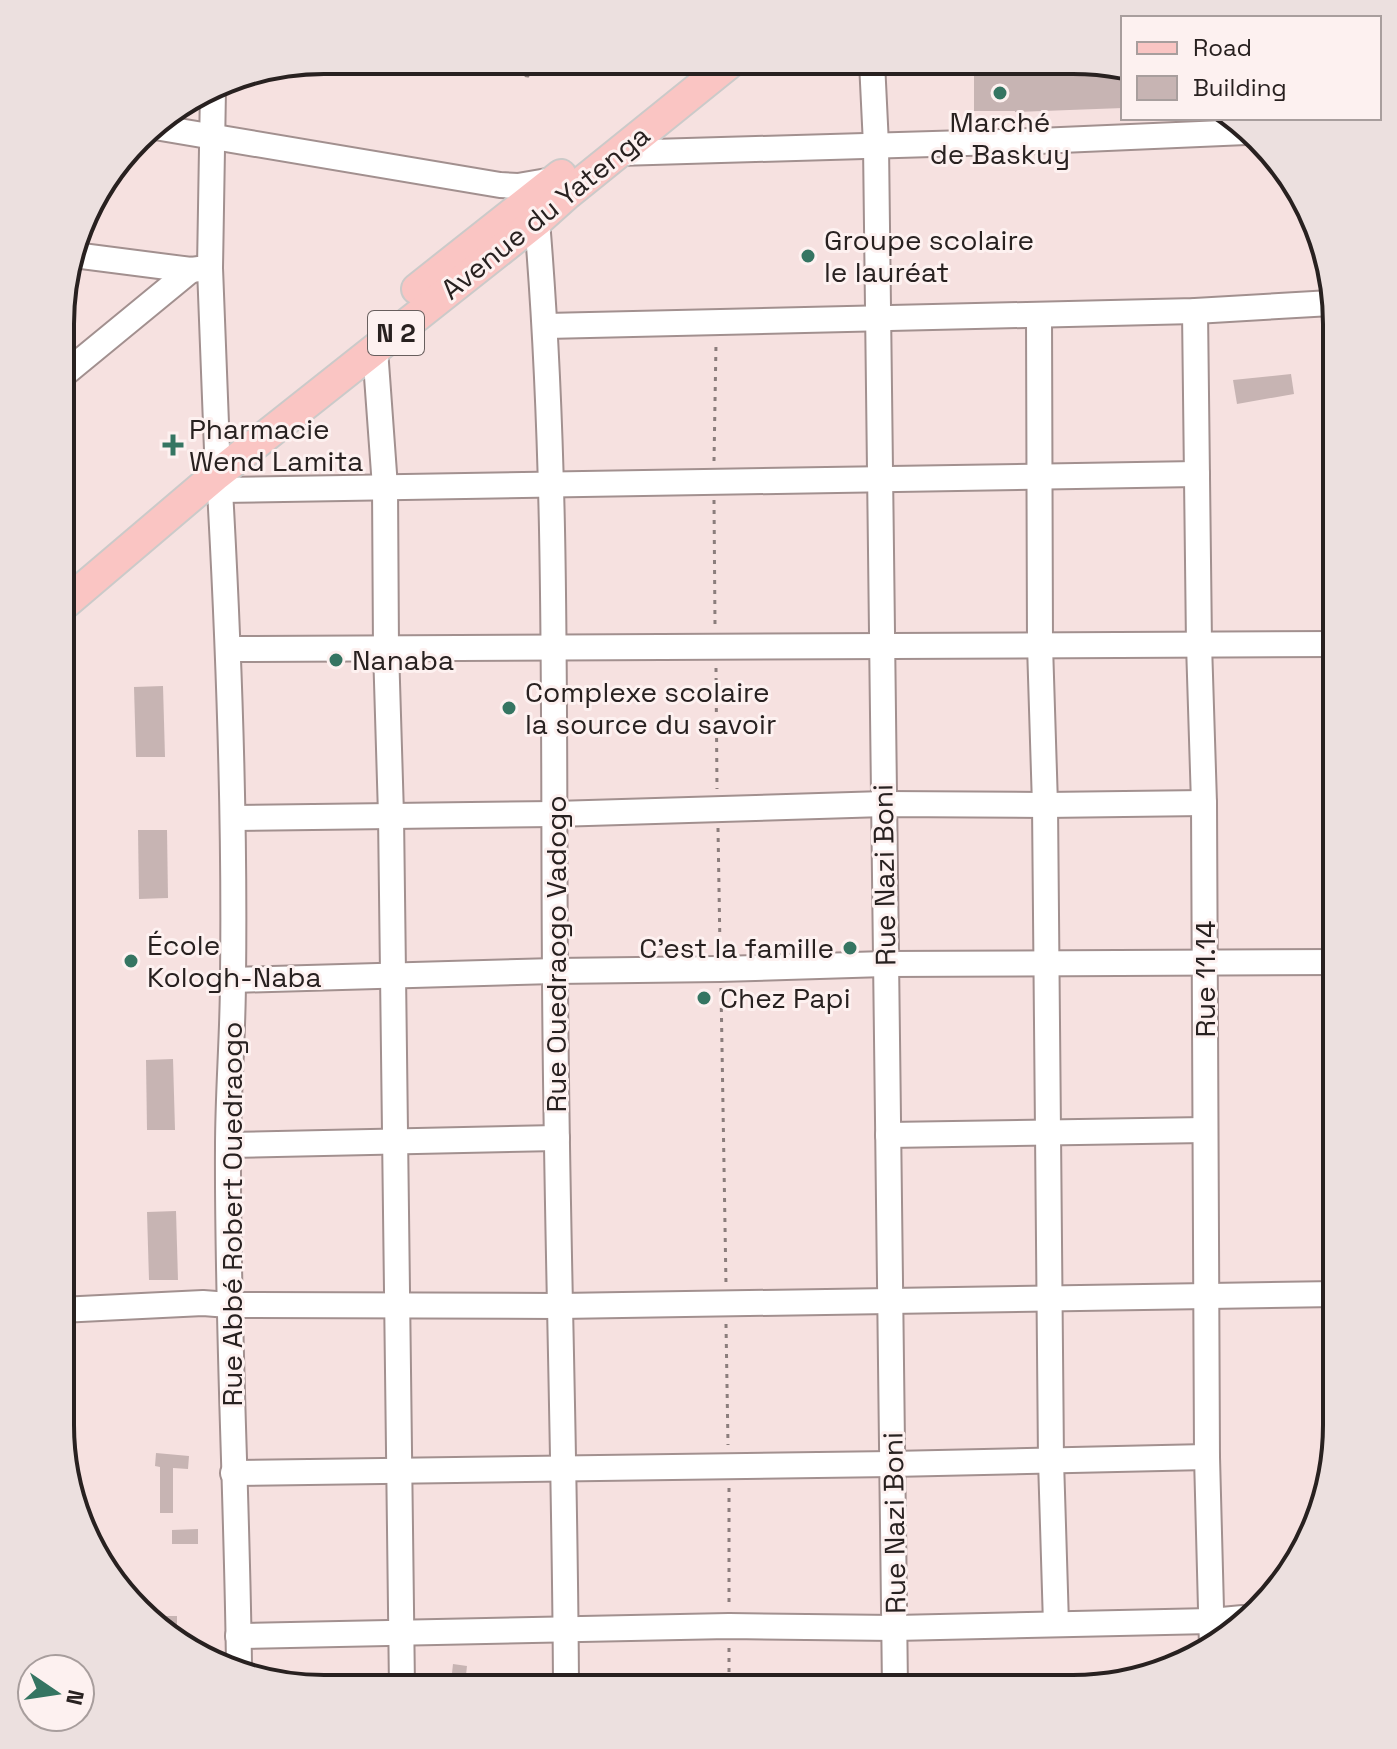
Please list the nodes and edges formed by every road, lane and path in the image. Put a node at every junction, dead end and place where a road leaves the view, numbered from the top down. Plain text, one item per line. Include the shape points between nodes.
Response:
1 (715, 74) edge
2 (873, 74) edge
3 (686, 75) edge
4 (213, 100) edge
5 (168, 129) edge
6 (1233, 132) edge
7 (211, 136) junction
8 (876, 145) junction
9 (618, 153) junction
10 (556, 179) junction
11 (500, 185) junction
12 (507, 218) junction
13 (537, 221) junction
14 (84, 256) edge
15 (200, 269) junction
16 (1322, 304) edge
17 (1195, 311) junction
18 (1039, 315) junction
19 (878, 319) junction
20 (716, 322) junction
21 (546, 326) junction
22 (375, 349) junction
23 (74, 367) edge
24 (218, 472) junction
25 (1197, 474) junction
26 (1039, 477) junction
27 (880, 480) junction
28 (714, 483) junction
29 (552, 485) junction
30 (385, 487) junction
31 (74, 572) edge
32 (74, 596) edge
33 (1199, 644) junction
34 (1323, 644) edge
35 (1040, 645) junction
36 (882, 646) junction
37 (716, 647) junction
38 (553, 648) junction
39 (229, 649) junction
40 (386, 649) junction
41 (1204, 803) junction
42 (884, 804) junction
43 (1045, 805) junction
44 (718, 808) junction
45 (555, 814) junction
46 (391, 815) junction
47 (233, 818) junction
48 (1322, 962) edge
49 (1204, 963) junction
50 (885, 964) junction
51 (1046, 964) junction
52 (720, 969) junction
53 (555, 971) junction
54 (393, 975) junction
55 (233, 980) junction
56 (1205, 1130) junction
57 (1047, 1132) junction
58 (888, 1135) junction
59 (557, 1138) junction
60 (395, 1142) junction
61 (228, 1145) junction
62 (1322, 1294) edge
63 (1207, 1296) junction
64 (1050, 1298) junction
65 (890, 1300) junction
66 (726, 1302) junction
67 (229, 1305) junction
68 (398, 1306) junction
69 (560, 1306) junction
70 (74, 1309) edge
71 (1207, 1457) junction
72 (1051, 1460) junction
73 (892, 1464) junction
74 (729, 1466) junction
75 (564, 1468) junction
76 (399, 1470) junction
77 (233, 1473) junction
78 (1229, 1619) edge
79 (1211, 1621) junction
80 (1056, 1624) junction
81 (729, 1626) junction
82 (895, 1628) junction
83 (566, 1630) junction
84 (402, 1632) junction
85 (1211, 1633) edge
86 (238, 1636) junction
87 (239, 1660) edge
88 (402, 1674) edge
89 (566, 1674) edge
90 (729, 1674) edge
91 (895, 1674) edge

1 - 9 main road, Avenue du Yatenga / N 2
2 - 8 street, Rue Nazi Boni
3 - 10 main road, Avenue du Yatenga / N 2
4 - 7 street, Rue Abbé Robert Ouedraogo
5 - 7 street
6 - 8 street
7 - 11 street
7 - 15 street, Rue Abbé Robert Ouedraogo
8 - 9 street
8 - 19 street, Rue Nazi Boni
9 - 13 main road, Avenue du Yatenga / N 2
10 - 11 street
10 - 12 main road, Avenue du Yatenga / N 2
11 - 12 street via 513,199
12 - 24 main road, Avenue du Yatenga / N 2
13 - 21 street, Rue Ouedraogo Vadogo
13 - 22 main road, Avenue du Yatenga / N 2
14 - 15 street
15 - 23 street
15 - 24 street, Rue Abbé Robert Ouedraogo
16 - 17 street
17 - 18 street
17 - 25 street, Rue 11.14
18 - 19 street
18 - 26 street
19 - 20 street
19 - 27 street, Rue Nazi Boni
20 - 21 street
20 - 28 path
21 - 29 street, Rue Ouedraogo Vadogo
22 - 24 main road, Avenue du Yatenga / N 2
22 - 30 street
24 - 30 street
24 - 31 main road, Avenue du Yatenga / N 2
24 - 32 main road, Avenue du Yatenga / N 2
24 - 39 street, Rue Abbé Robert Ouedraogo
25 - 26 street
25 - 33 street, Rue 11.14
26 - 27 street
26 - 35 street
27 - 28 street
27 - 36 street, Rue Nazi Boni
28 - 29 street
28 - 37 path
29 - 30 street
29 - 38 street, Rue Ouedraogo Vadogo
30 - 40 street
33 - 34 street
33 - 35 street
33 - 41 street, Rue 11.14
35 - 36 street
35 - 43 street
36 - 37 street
36 - 42 street, Rue Nazi Boni
37 - 38 street
37 - 44 path
38 - 40 street
38 - 45 street, Rue Ouedraogo Vadogo
39 - 40 street
39 - 47 street, Rue Abbé Robert Ouedraogo
40 - 46 street
41 - 43 street
41 - 49 street, Rue 11.14
42 - 43 street
42 - 44 street
42 - 50 street, Rue Nazi Boni
43 - 51 street
44 - 45 street
44 - 52 path
45 - 46 street
45 - 53 street, Rue Ouedraogo Vadogo
46 - 47 street
46 - 54 street
47 - 55 street, Rue Abbé Robert Ouedraogo
48 - 49 street
49 - 51 street
49 - 56 street, Rue 11.14
50 - 51 street
50 - 52 street
50 - 58 street, Rue Nazi Boni
51 - 57 street
52 - 53 street
52 - 66 path
53 - 54 street
53 - 59 street, Rue Ouedraogo Vadogo
54 - 55 street
54 - 60 street
55 - 61 street, Rue Abbé Robert Ouedraogo
56 - 57 street
56 - 63 street, Rue 11.14
57 - 58 street
57 - 64 street
58 - 65 street, Rue Nazi Boni
59 - 60 street
59 - 69 street, Rue Ouedraogo Vadogo
60 - 61 street
60 - 68 street
61 - 67 street, Rue Abbé Robert Ouedraogo
62 - 63 street
63 - 64 street
63 - 71 street, Rue 11.14
64 - 65 street
64 - 72 street
65 - 66 street
65 - 73 street, Rue Nazi Boni
66 - 69 street
66 - 74 path
67 - 68 street
67 - 70 street
67 - 77 street, Rue Abbé Robert Ouedraogo
68 - 69 street
68 - 76 street
69 - 75 street, Rue Ouedraogo Vadogo
71 - 72 street
71 - 79 street, Rue 11.14
72 - 73 street
72 - 80 street
73 - 74 street
73 - 82 street, Rue Nazi Boni
74 - 75 street
74 - 81 path
75 - 76 street
75 - 83 street, Rue Ouedraogo Vadogo
76 - 77 street
76 - 84 street
77 - 86 street, Rue Abbé Robert Ouedraogo
78 - 79 street
79 - 80 street
79 - 85 street, Rue 11.14
80 - 82 street
81 - 82 street
81 - 83 street
81 - 90 path
82 - 91 street, Rue Nazi Boni
83 - 84 street
83 - 89 street, Rue Ouedraogo Vadogo
84 - 86 street
84 - 88 street
86 - 87 street, Rue Abbé Robert Ouedraogo

